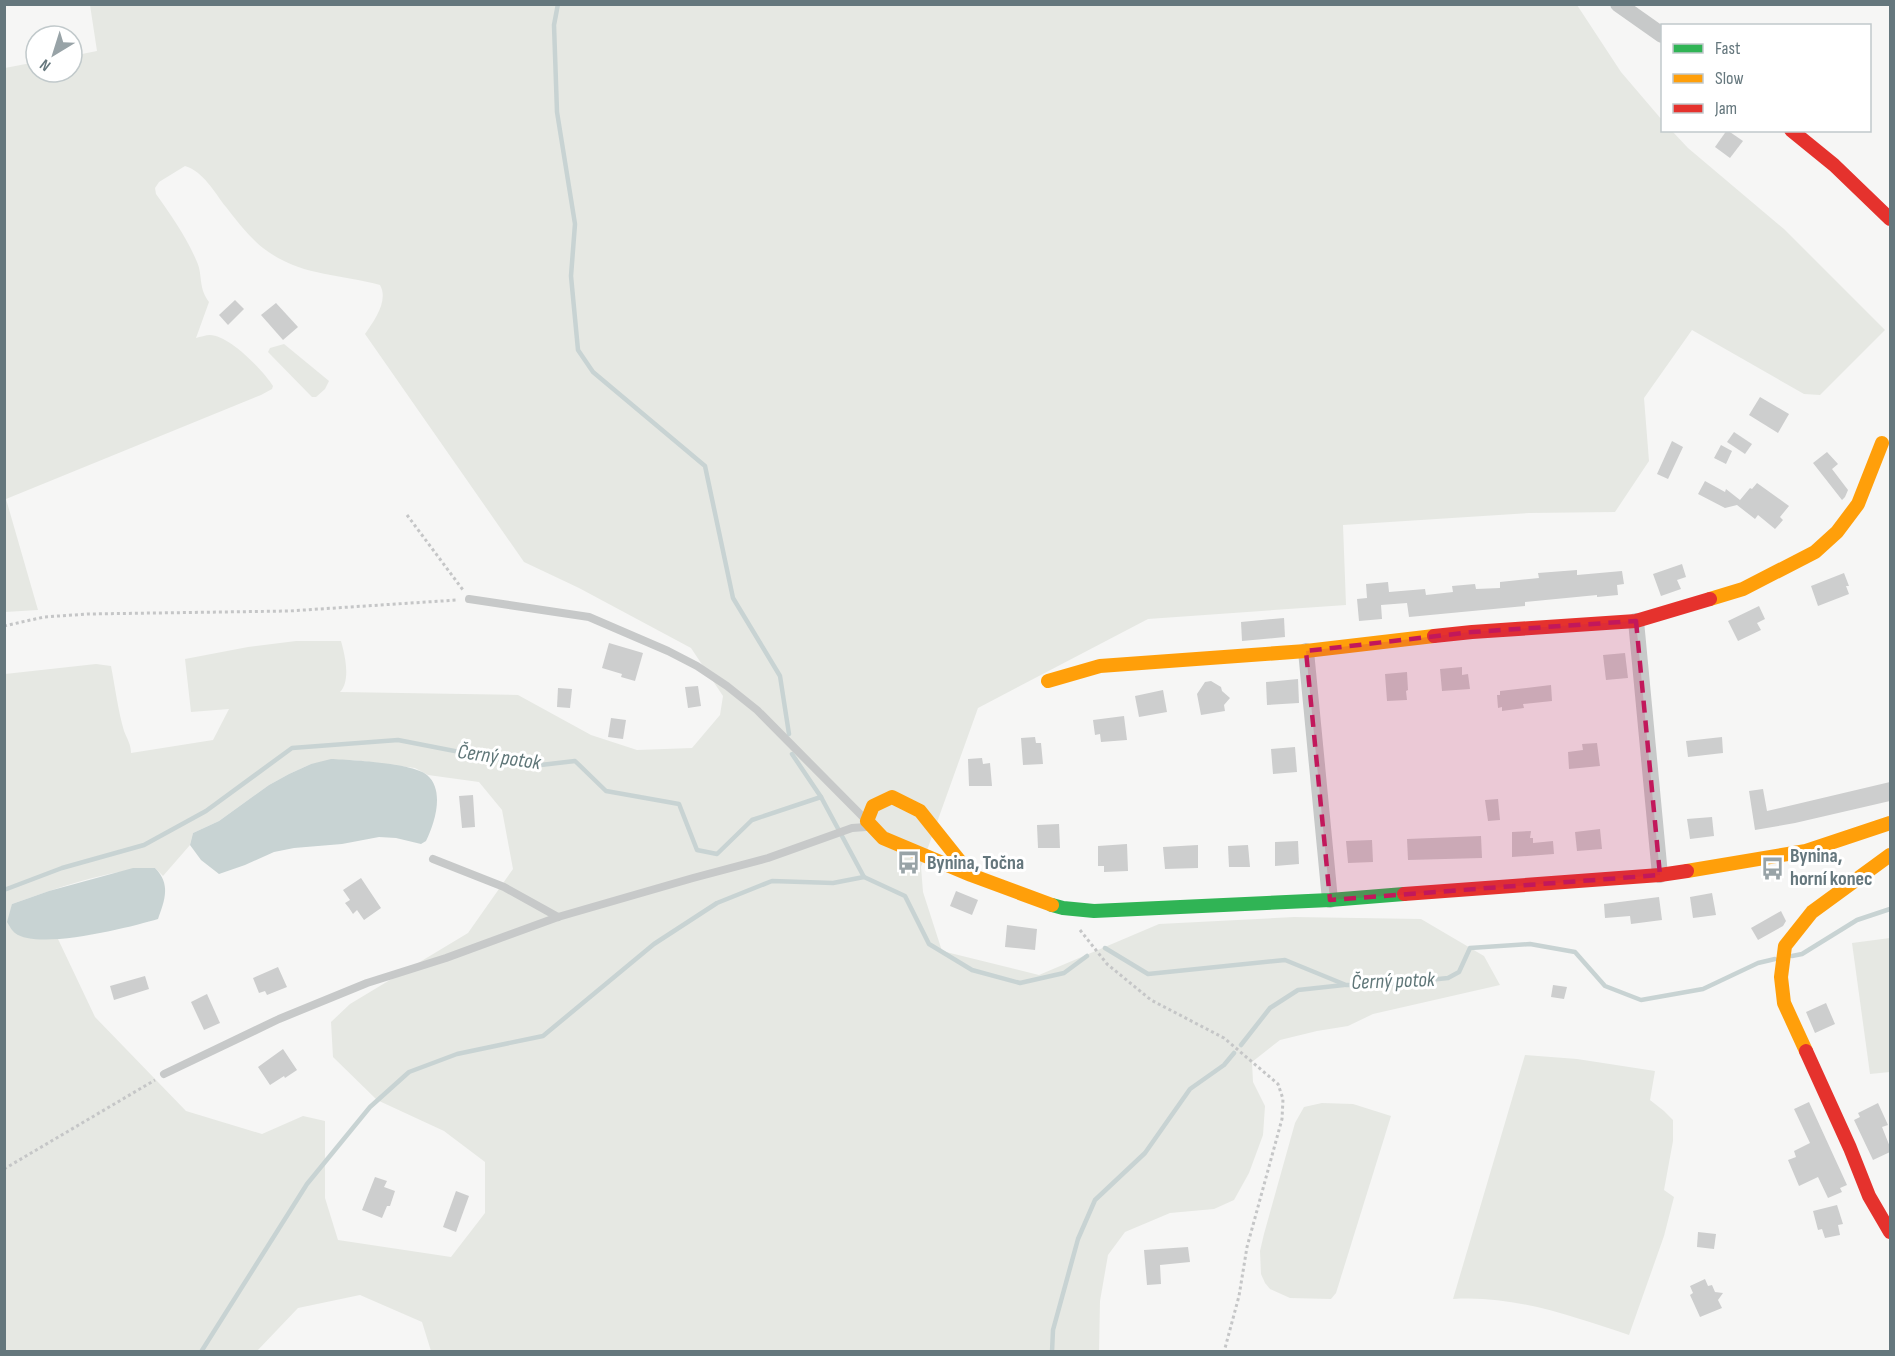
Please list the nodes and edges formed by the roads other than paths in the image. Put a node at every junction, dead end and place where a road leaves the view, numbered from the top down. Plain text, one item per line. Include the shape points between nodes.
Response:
1 (1618, 4) edge
2 (1661, 34) edge
3 (1793, 132) edge
4 (1890, 219) edge
5 (1882, 443) dead end
6 (469, 599) road end
7 (1636, 621) junction
8 (1306, 651) junction
9 (1048, 681) dead end
10 (1890, 823) edge
11 (870, 824) junction
12 (1890, 855) edge
13 (433, 859) dead end
14 (970, 875) junction
15 (1660, 875) junction
16 (1330, 900) junction
17 (558, 917) junction
18 (164, 1074) road end
19 (1890, 1232) edge

1 - 2 street
3 - 4 street
5 - 7 street via 1858,504 1815,552 1743,589
6 - 11 lane via 589,617 697,666 757,710
7 - 8 street via 1472,632
7 - 15 street
8 - 9 street via 1100,666
8 - 16 street
10 - 15 street via 1806,851
11 - 14 street via 884,838
11 - 14 street via 873,806 892,797 920,811
11 - 17 lane via 768,858
12 - 19 street via 1812,912 1785,946 1781,977 1784,1003 1869,1196
13 - 17 lane via 504,887
14 - 16 street via 1041,902 1094,911
15 - 16 street
17 - 18 lane via 367,983 279,1019

